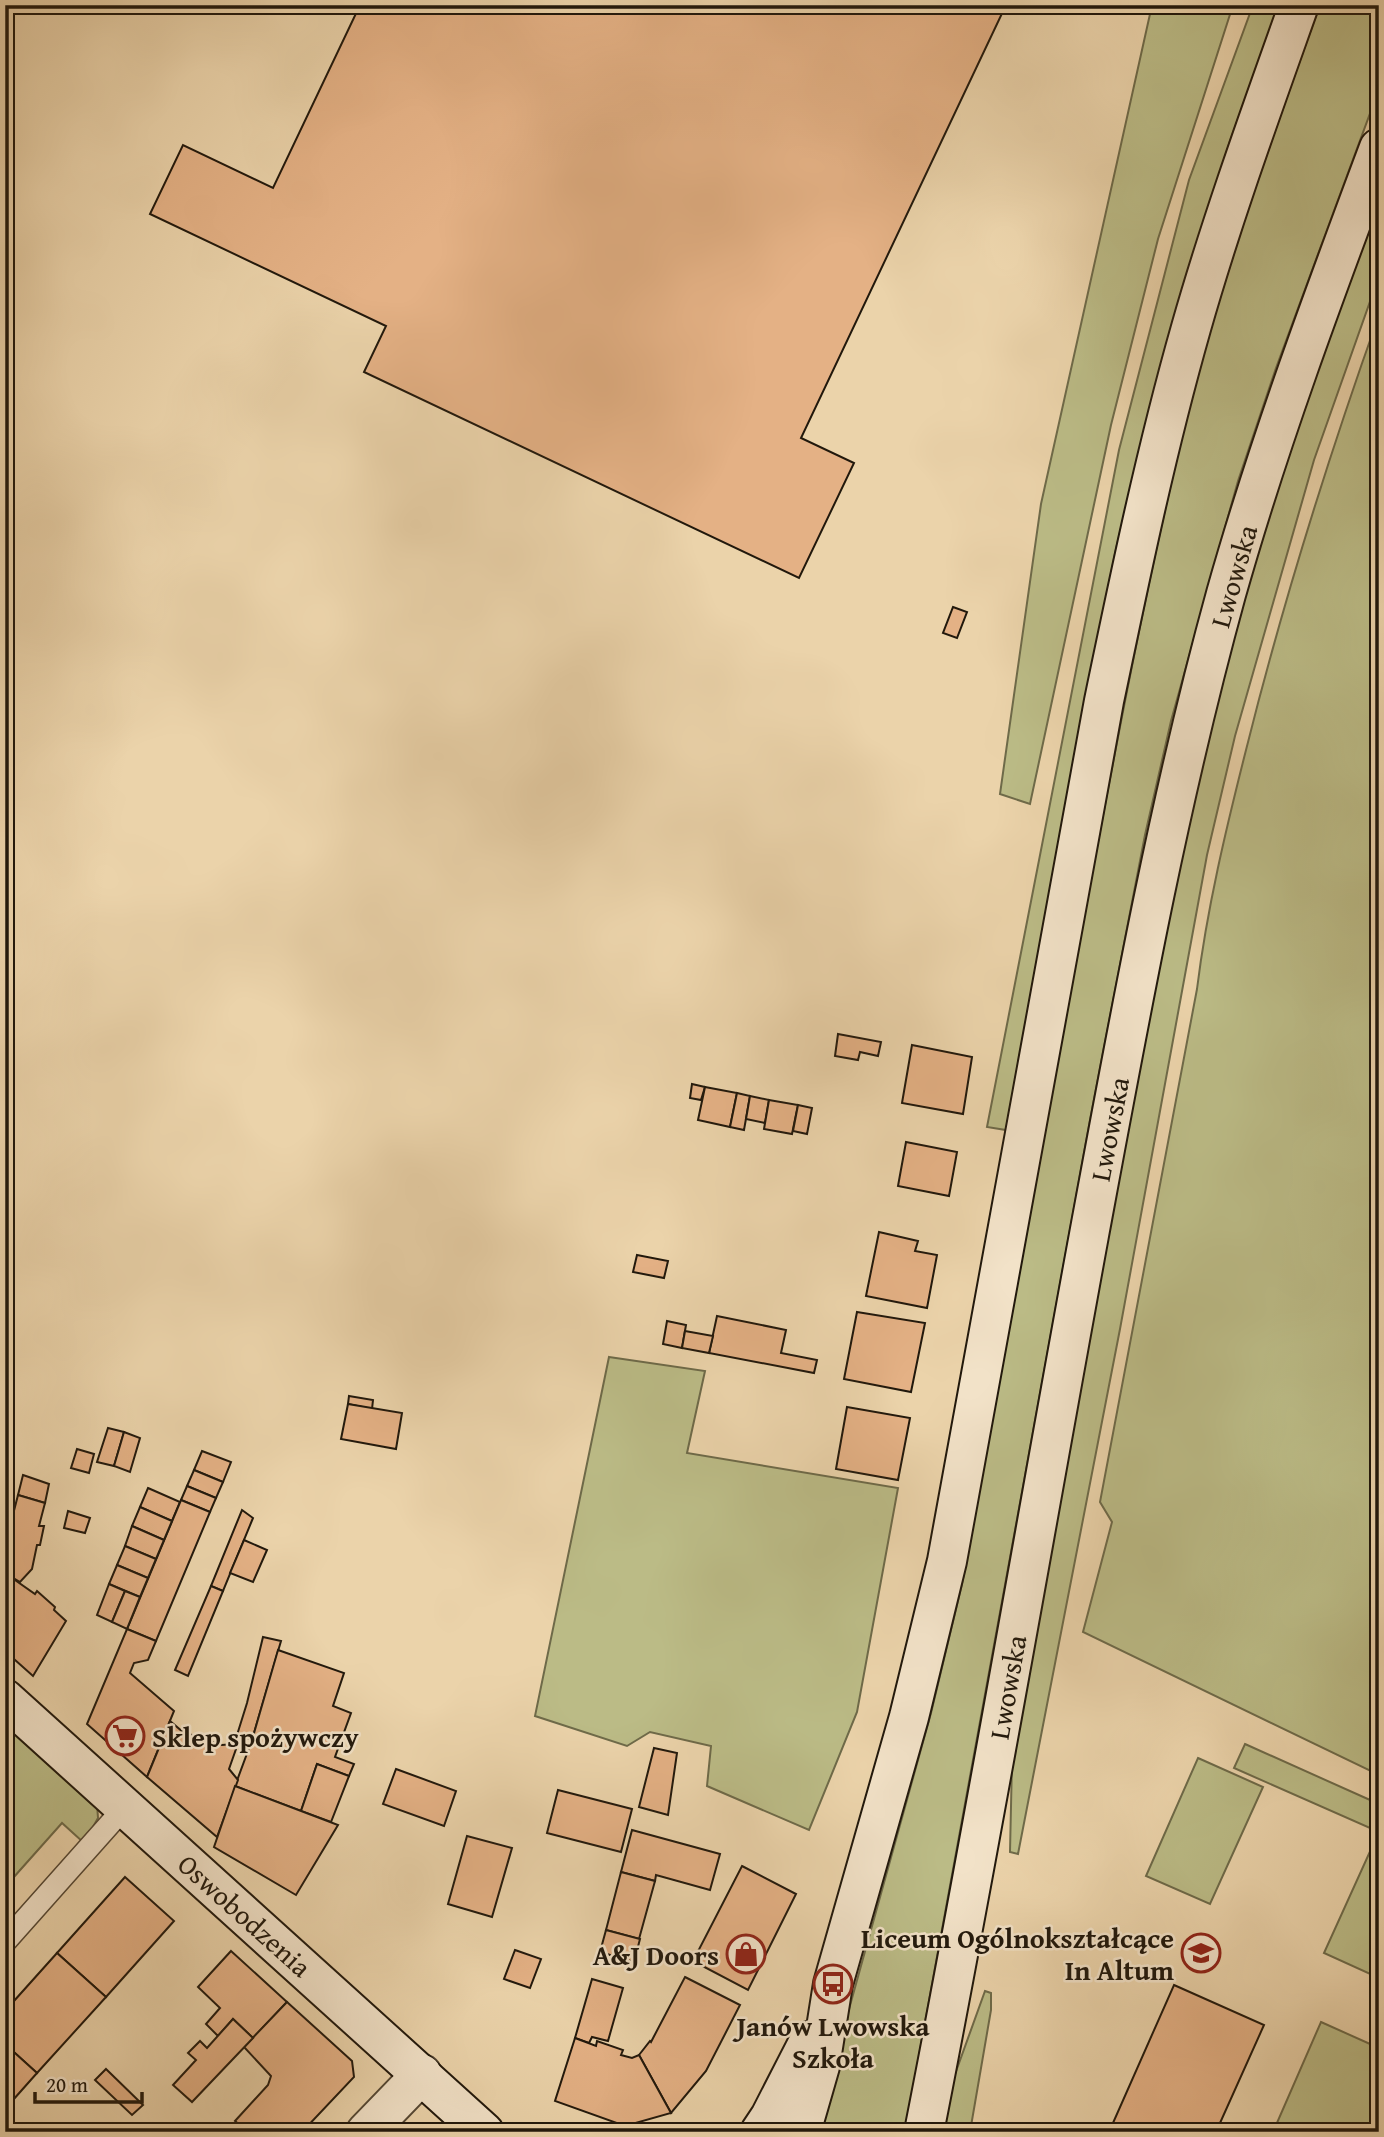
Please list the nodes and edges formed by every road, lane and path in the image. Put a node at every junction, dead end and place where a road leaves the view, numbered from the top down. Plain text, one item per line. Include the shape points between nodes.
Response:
1 (1299, 5) edge
2 (1379, 148) edge
3 (5, 1699) edge
4 (125, 1807) junction
5 (5, 1942) edge
6 (833, 1984) junction
7 (422, 2074) junction
8 (485, 2127) edge
9 (366, 2132) edge
10 (760, 2132) edge
11 (801, 2132) edge
12 (924, 2132) edge

1 - 6 street via 1219,234 1159,450 1099,729 947,1561 909,1717
2 - 12 street, Lwowska via 1303,352 1227,593 1166,833
3 - 4 street, Oswobodzenia
4 - 5 lane
4 - 7 street, Oswobodzenia
6 - 10 street via 802,2057
6 - 11 street via 820,2066
7 - 8 street, Oswobodzenia
7 - 9 street

